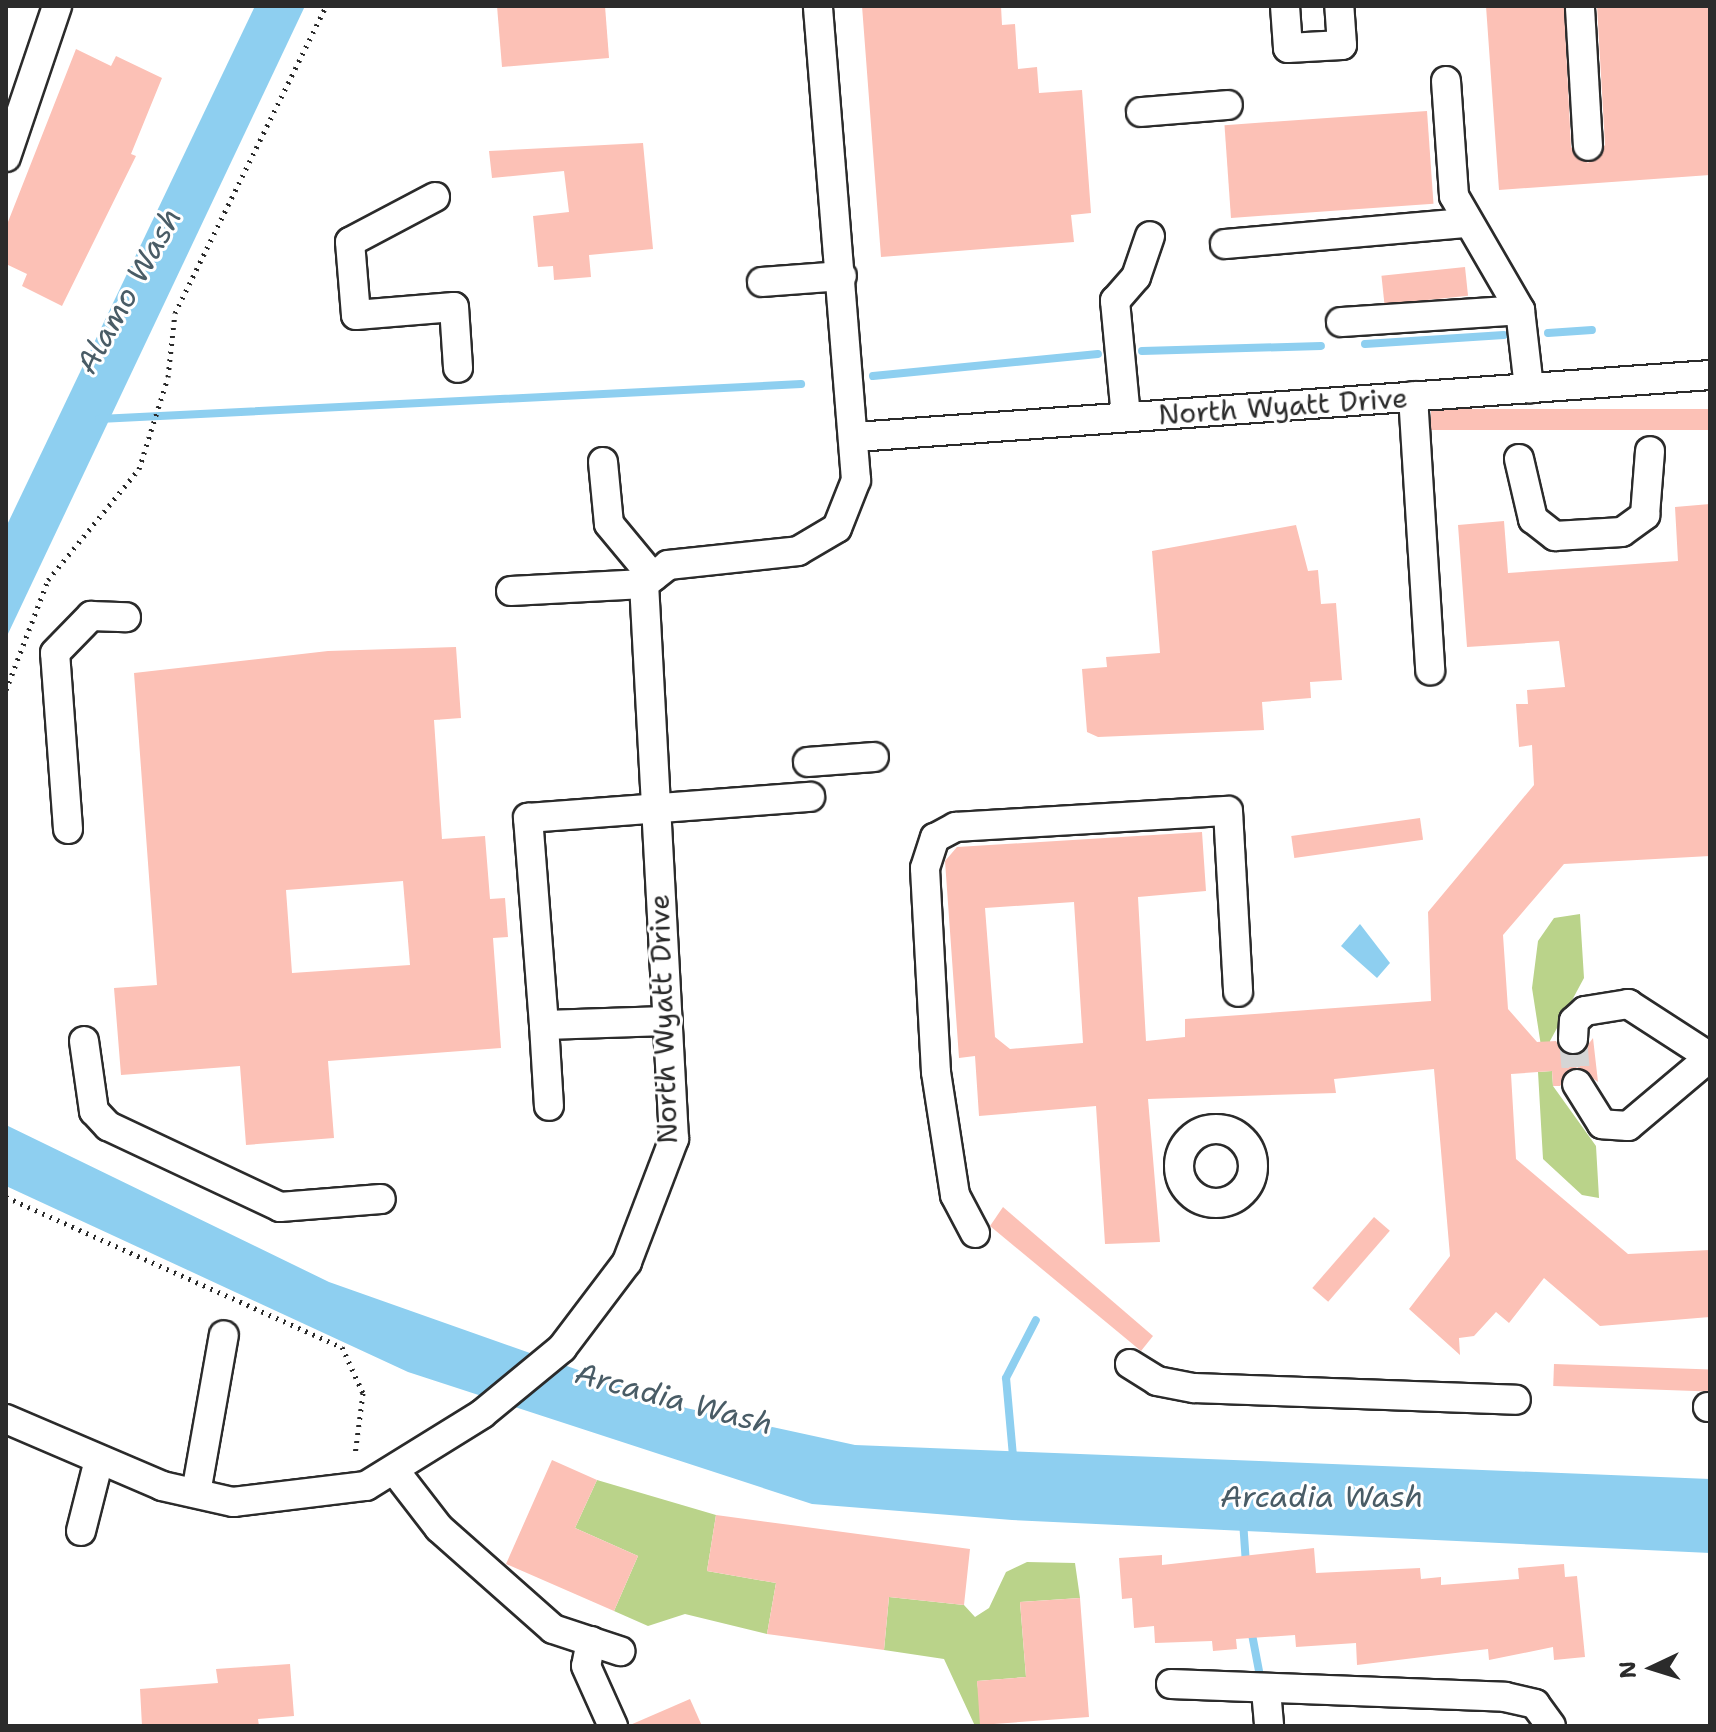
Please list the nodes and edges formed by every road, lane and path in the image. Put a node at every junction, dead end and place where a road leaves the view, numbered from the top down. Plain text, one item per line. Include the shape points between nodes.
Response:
1 (56, 6) edge
2 (326, 6) edge
3 (818, 6) edge
4 (1285, 6) edge
5 (1339, 6) edge
6 (1580, 8) dead end
7 (1446, 81) dead end
8 (1228, 105) dead end
9 (1141, 112) dead end
10 (1588, 146) dead end
11 (6, 157) edge
12 (435, 197) dead end
13 (1465, 223) junction
14 (1150, 236) dead end
15 (1225, 244) dead end
16 (842, 276) junction
17 (762, 282) dead end
18 (1520, 310) junction
19 (1341, 322) dead end
20 (458, 368) dead end
21 (1710, 375) edge
22 (1529, 388) junction
23 (1413, 396) junction
24 (1126, 417) junction
25 (856, 437) junction
26 (1650, 451) dead end
27 (1519, 459) dead end
28 (603, 462) dead end
29 (648, 580) junction
30 (511, 591) dead end
31 (126, 617) dead end
32 (1430, 670) dead end
33 (6, 690) edge
34 (874, 757) dead end
35 (808, 762) dead end
36 (810, 797) dead end
37 (653, 810) junction
38 (68, 829) dead end
39 (1238, 992) dead end
40 (667, 1021) junction
41 (544, 1025) junction
42 (1573, 1039) tunnel mouth
43 (84, 1041) dead end
44 (1577, 1084) tunnel mouth
45 (549, 1106) dead end
46 (6, 1197) edge
47 (381, 1199) dead end
48 (975, 1233) dead end
49 (224, 1335) dead end
50 (1130, 1364) dead end
51 (1516, 1400) dead end
52 (6, 1419) edge
53 (355, 1455) dead end
54 (99, 1460) junction
55 (395, 1471) junction
56 (196, 1493) junction
57 (81, 1531) dead end
58 (591, 1641) junction
59 (620, 1651) dead end
60 (1171, 1684) dead end
61 (1266, 1690) junction
62 (1543, 1715) edge
63 (613, 1726) edge
64 (1269, 1726) edge

1 - 11 street
2 - 33 path via 175,313 163,399 139,469 48,580
3 - 16 street
4 - 5 street via 1288,48 1342,45
6 - 10 street
7 - 13 street via 1454,196
8 - 9 street
12 - 20 street via 350,242 356,315 454,307
13 - 15 street
13 - 18 street
14 - 24 street via 1136,277 1115,301
16 - 17 street
16 - 25 street
18 - 19 street
18 - 22 street
21 - 22 street, North Wyatt Drive
22 - 23 street, North Wyatt Drive
23 - 24 street, North Wyatt Drive
23 - 32 street
24 - 25 street, North Wyatt Drive
25 - 29 street via 856,480 837,528 798,551 668,565
26 - 27 street via 1645,515 1622,532 1555,536 1533,519
28 - 29 street via 609,524
29 - 30 street
29 - 37 street, North Wyatt Drive
31 - 38 street via 91,616 55,653
34 - 35 street
36 - 37 street
37 - 40 street, North Wyatt Drive
37 - 41 street via 528,818
39 - 48 street via 1228,811 956,827 935,838 925,868 936,1072 955,1195
40 - 41 street
40 - 55 street, North Wyatt Drive via 674,1139 656,1200 627,1262 562,1348 482,1414
41 - 45 street
42 - 44 street via 1574,1021 1585,1011 1628,1004 1710,1057 1628,1126 1602,1124
43 - 47 street via 94,1111 108,1126 280,1207
46 - 53 path via 342,1347 363,1393
49 - 56 street
50 - 51 street via 1157,1381 1194,1388
52 - 54 street, North Wyatt Drive
54 - 56 street, North Wyatt Drive
54 - 57 street
55 - 56 street, North Wyatt Drive via 366,1486 299,1498 233,1502
55 - 58 street via 439,1528 542,1619
58 - 59 street
58 - 63 street via 586,1666
60 - 61 street
61 - 62 street via 1505,1697
61 - 64 street

